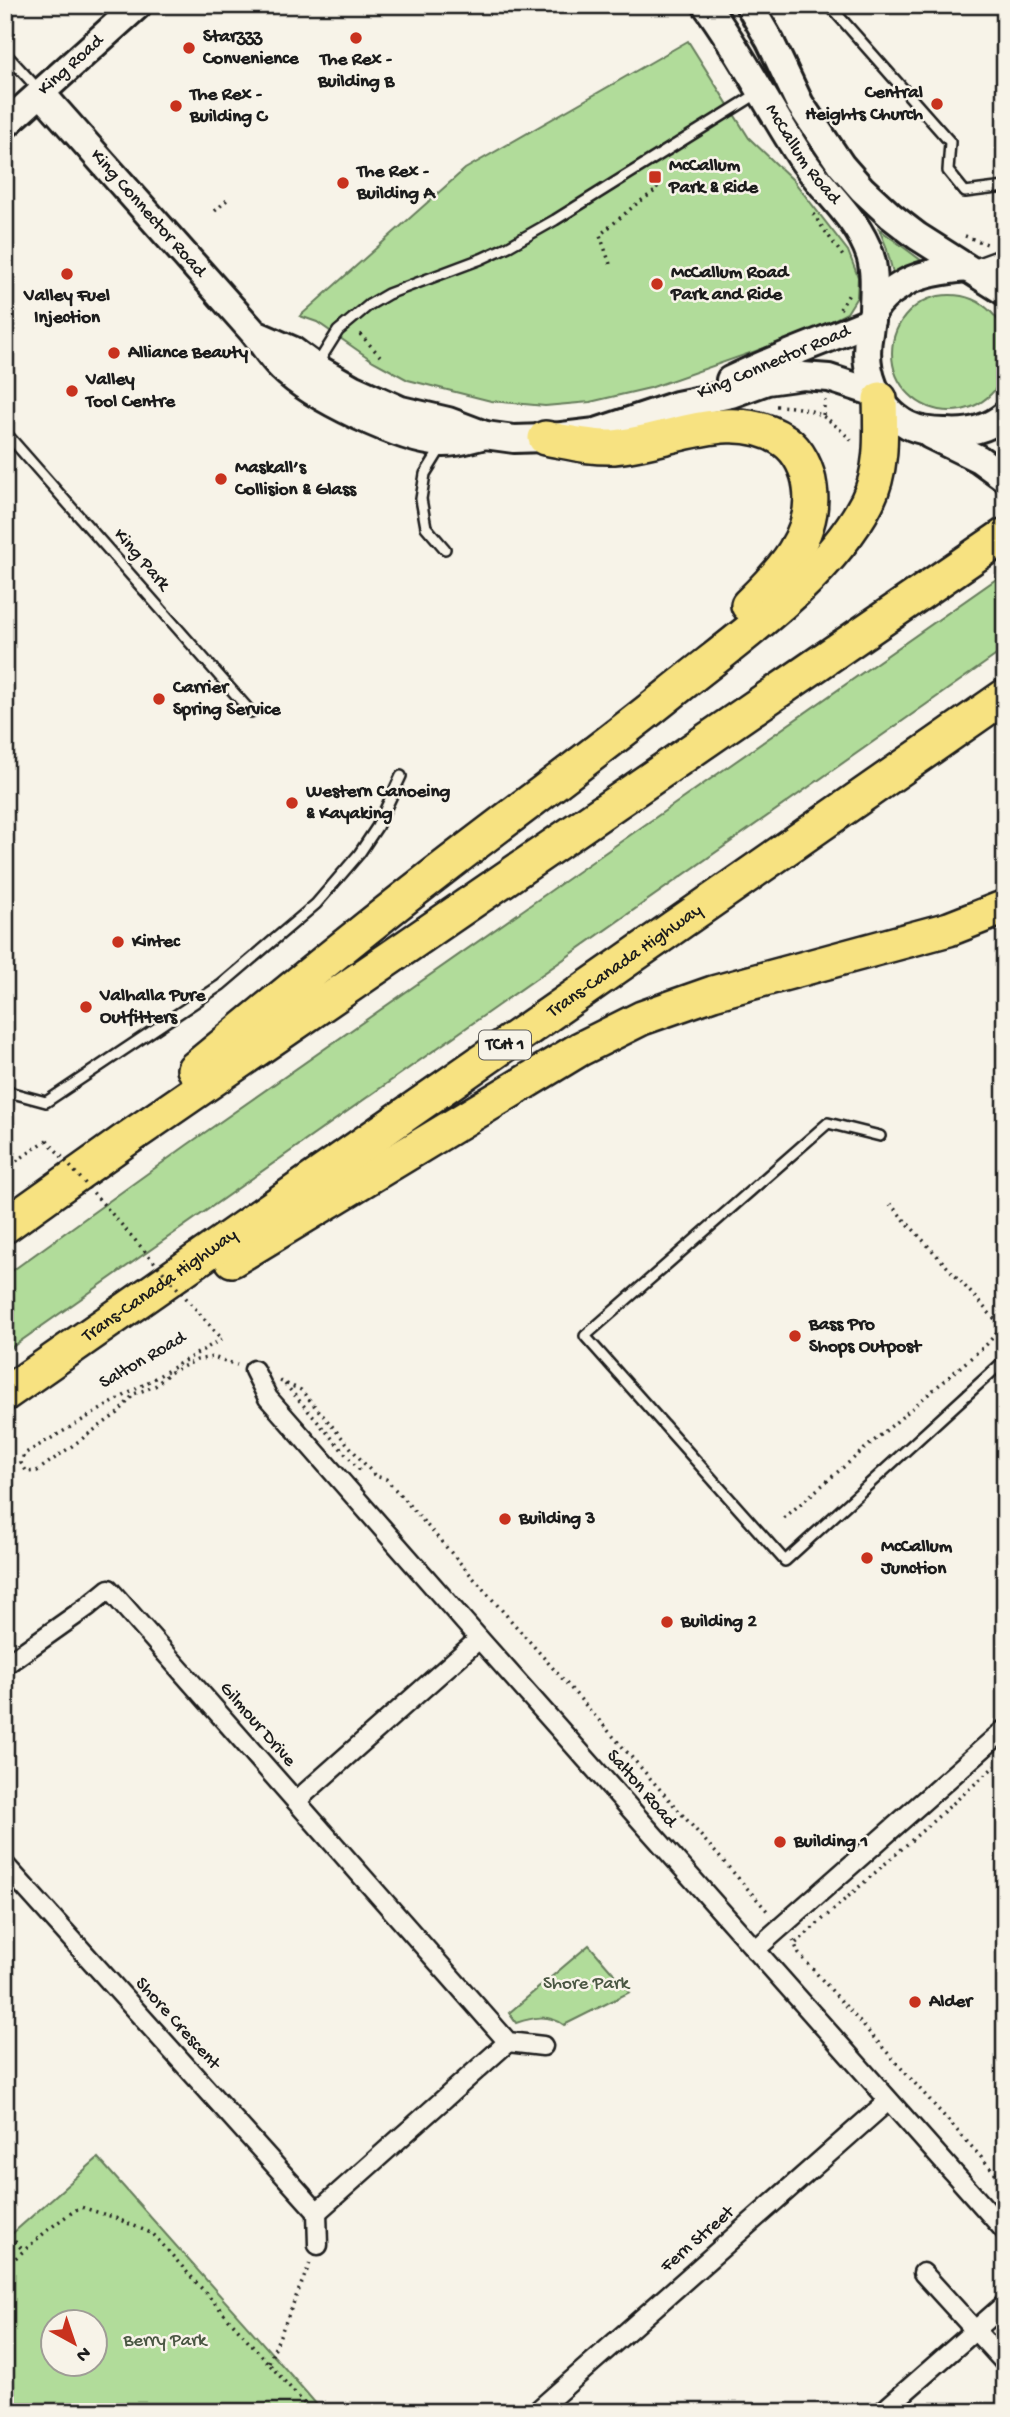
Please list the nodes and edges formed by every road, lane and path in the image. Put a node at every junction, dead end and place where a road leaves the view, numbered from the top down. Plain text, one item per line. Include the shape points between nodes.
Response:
1 (138, 5) edge
2 (706, 5) edge
3 (749, 5) edge
4 (829, 5) edge
5 (5, 53) edge
6 (762, 91) junction
7 (41, 93) junction
8 (5, 125) edge
9 (651, 179) dead end
10 (1005, 187) edge
11 (227, 200) dead end
12 (806, 204) dead end
13 (215, 211) dead end
14 (955, 232) dead end
15 (1000, 251) edge
16 (846, 262) dead end
17 (610, 264) dead end
18 (969, 269) junction
19 (850, 284) dead end
20 (1005, 292) edge
21 (830, 316) dead end
22 (872, 317) junction
23 (255, 334) junction
24 (360, 334) dead end
25 (380, 356) dead end
26 (315, 367) junction
27 (826, 393) dead end
28 (878, 396) junction
29 (677, 405) junction
30 (767, 406) dead end
31 (823, 415) junction
32 (1005, 415) edge
33 (922, 431) junction
34 (5, 432) edge
35 (485, 435) junction
36 (545, 438) junction
37 (444, 443) junction
38 (859, 448) dead end
39 (1001, 475) edge
40 (1005, 535) edge
41 (445, 549) dead end
42 (1005, 696) edge
43 (251, 712) dead end
44 (592, 756) junction
45 (401, 776) dead end
46 (1005, 907) edge
47 (5, 1091) edge
48 (880, 1136) dead end
49 (124, 1141) junction
50 (5, 1169) edge
51 (890, 1204) dead end
52 (5, 1226) edge
53 (213, 1357) dead end
54 (1005, 1360) edge
55 (254, 1370) dead end
56 (283, 1382) dead end
57 (5, 1396) edge
58 (784, 1518) dead end
59 (480, 1639) junction
60 (5, 1665) edge
61 (1005, 1729) edge
62 (1005, 1758) edge
63 (296, 1801) junction
64 (5, 1865) edge
65 (781, 1926) junction
66 (796, 1943) junction
67 (755, 1950) junction
68 (509, 2042) junction
69 (543, 2046) dead end
70 (888, 2101) junction
71 (1005, 2184) edge
72 (317, 2212) junction
73 (5, 2231) edge
74 (1005, 2231) edge
75 (318, 2245) joint
76 (24, 2251) junction
77 (5, 2267) edge
78 (923, 2273) dead end
79 (1005, 2304) edge
80 (975, 2330) junction
81 (269, 2362) junction
82 (1005, 2363) edge
83 (312, 2412) edge
84 (536, 2412) edge
85 (882, 2412) edge

1 - 7 street, King Road
2 - 6 street, McCallum Road
3 - 18 street, McCallum Road via 800,104 841,165 891,216
4 - 10 lane via 950,142 948,171 965,192
5 - 7 lane
6 - 22 street, McCallum Road via 804,161 858,228 872,260
6 - 26 lane via 509,246 369,305 338,331
7 - 8 street, King Road
7 - 23 street, King Connector Road
9 - 17 path via 658,189 600,235
11 - 13 path
12 - 16 path
14 - 15 path
15 - 18 street
18 - 20 street, McCallum Road
18 - 22 street via 922,275 901,285
19 - 21 path via 846,301
22 - 28 street, McCallum Road via 867,353
22 - 29 street, King Connector Road
23 - 26 street, King Connector Road via 292,350
23 - 37 street, King Connector Road via 281,368 304,387 394,432
24 - 25 path
26 - 35 street, King Connector Road via 401,410
27 - 31 path
28 - 29 street, King Connector Road via 829,378 803,376
28 - 33 street via 890,412
28 - 44 highway via 881,450 876,481 867,502 822,564 777,607
29 - 36 street, King Connector Road via 596,432
30 - 31 path via 799,406
31 - 38 path
32 - 33 street via 971,432
33 - 39 street
34 - 43 lane, King Park
35 - 36 street, King Connector Road
35 - 37 street, King Connector Road
36 - 44 highway via 615,447 703,428 756,428 790,445 810,480 808,523 780,572 634,706
37 - 41 lane via 425,474 421,499 426,527
40 - 49 highway
42 - 57 highway, Trans-Canada Highway / TCH 1
44 - 49 highway via 302,979 160,1098
45 - 47 lane via 377,827 316,904 221,985 46,1102
46 - 57 highway via 949,929 713,993 615,1031
48 - 54 lane via 828,1123 585,1336 785,1561
49 - 52 highway
50 - 53 path, Salton Road, bridge via 47,1140 222,1339 24,1454 23,1469 37,1471 118,1413 134,1394 187,1364
51 - 58 path via 1002,1327
55 - 59 street, Salton Road via 268,1398
56 - 65 path via 301,1390 376,1476 386,1479
59 - 63 street
59 - 67 street, Salton Road
60 - 63 street, Gilmour Drive via 109,1589
61 - 65 street
62 - 66 path
63 - 68 street
64 - 72 street, Shore Crescent
65 - 66 path
65 - 67 street
66 - 71 path via 799,1954
67 - 70 street, Salton Road
68 - 69 street
68 - 72 street
70 - 74 street, Salton Road
70 - 84 street, Fern Street
72 - 75 street
73 - 76 path
75 - 81 path
76 - 77 path
76 - 81 path via 59,2219 81,2207 153,2234
78 - 80 street
79 - 80 street
80 - 82 street
80 - 85 street
81 - 83 path

